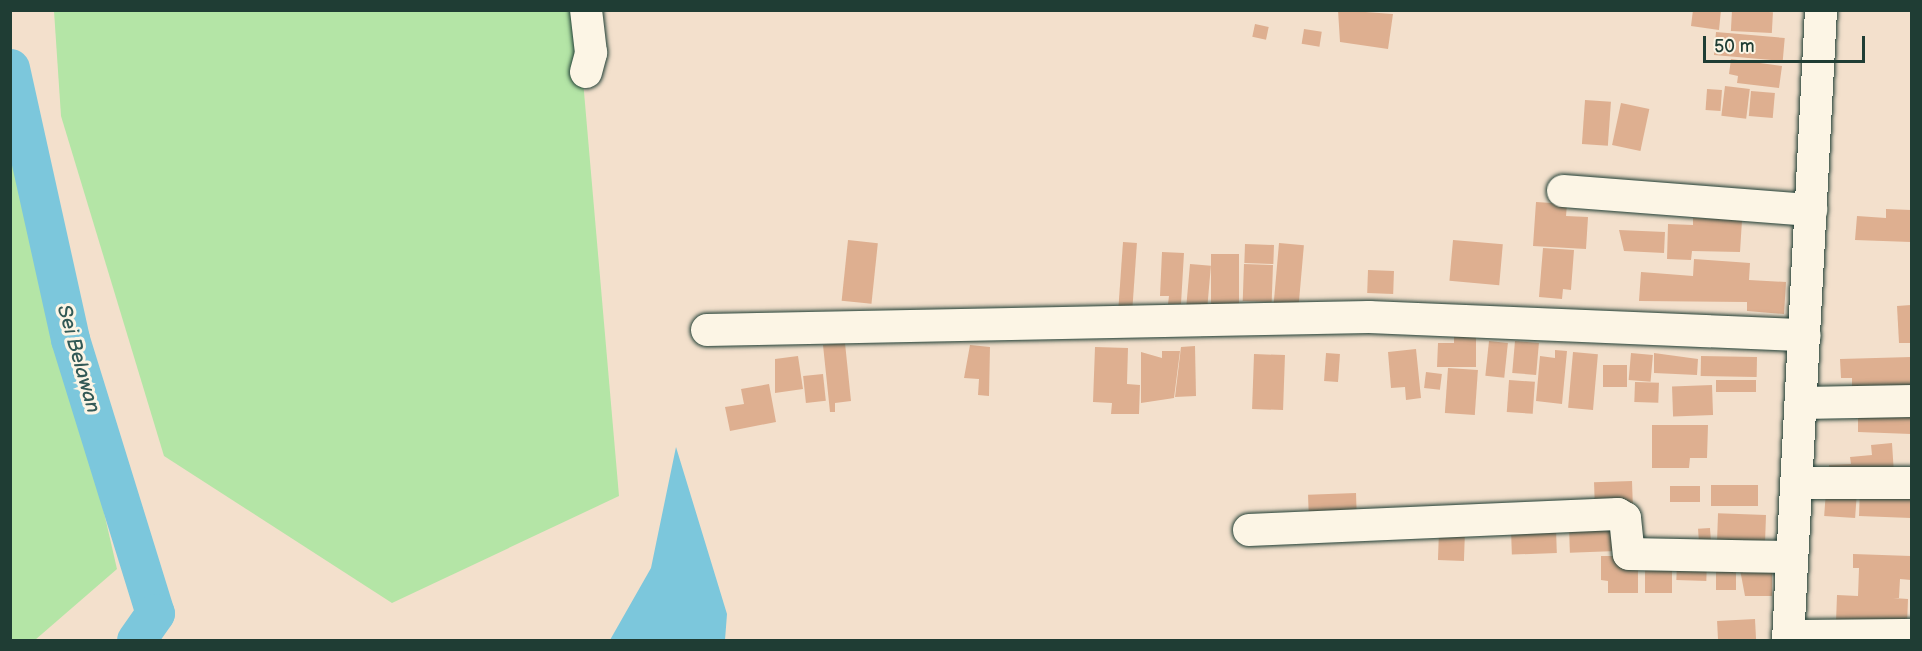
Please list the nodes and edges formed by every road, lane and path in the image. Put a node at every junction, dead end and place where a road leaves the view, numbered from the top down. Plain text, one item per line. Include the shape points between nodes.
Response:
1 (586, 10) edge
2 (1821, 10) edge
3 (586, 72) dead end
4 (1563, 191) dead end
5 (1811, 210) junction
6 (707, 330) dead end
7 (1805, 335) junction
8 (1911, 401) edge
9 (1802, 403) junction
10 (1797, 483) junction
11 (1911, 483) edge
12 (1250, 530) dead end
13 (1790, 557) junction
14 (1911, 635) edge
15 (1788, 638) edge

1 - 3 street via 591,53
2 - 5 street
4 - 5 street
5 - 7 street
6 - 7 street via 1369,317
7 - 9 street
8 - 9 street
9 - 10 street
10 - 11 street
10 - 13 street
12 - 13 street via 1618,514 1625,518 1629,554
13 - 15 street
14 - 15 street

